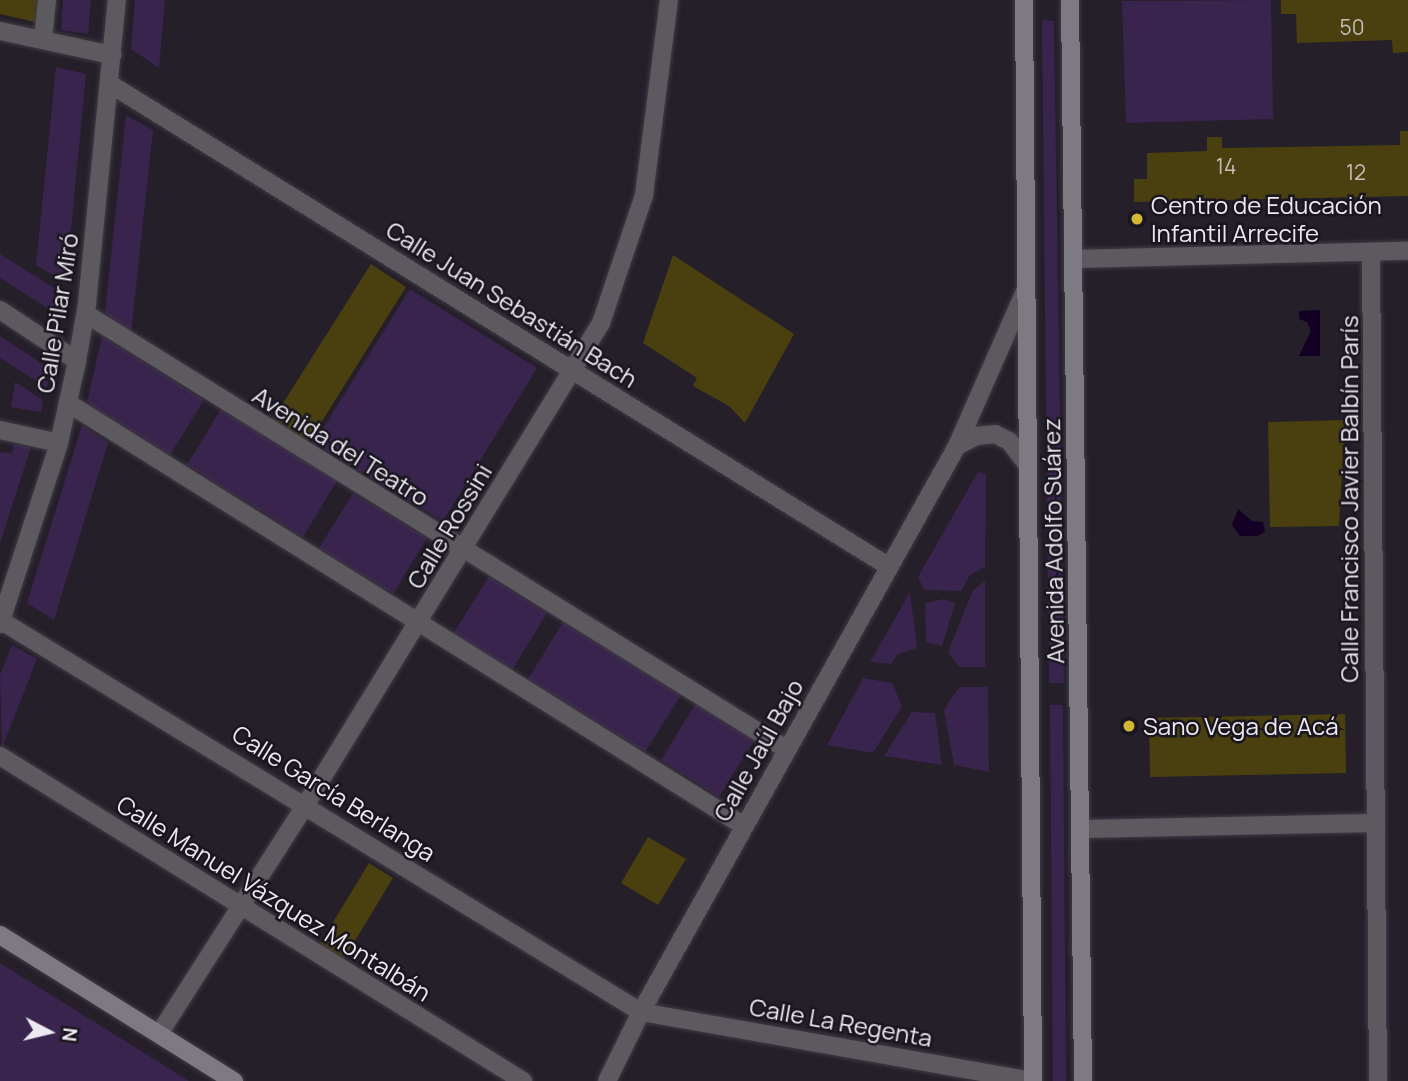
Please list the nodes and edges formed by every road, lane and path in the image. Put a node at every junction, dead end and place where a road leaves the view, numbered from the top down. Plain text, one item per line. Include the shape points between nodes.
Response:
1 (47, 0) edge
2 (117, 0) edge
3 (669, 0) edge
4 (1024, 0) edge
5 (1070, 0) edge
6 (0, 32) edge
7 (43, 40) junction
8 (113, 55) junction
9 (110, 84) junction
10 (1408, 251) edge
11 (1371, 252) junction
12 (1074, 259) junction
13 (1025, 291) junction
14 (0, 310) edge
15 (86, 314) junction
16 (77, 361) junction
17 (572, 370) junction
18 (68, 403) junction
19 (0, 430) edge
20 (59, 443) junction
21 (957, 446) junction
22 (1027, 464) junction
23 (463, 552) junction
24 (888, 566) junction
25 (1, 621) edge
26 (417, 625) junction
27 (786, 749) junction
28 (0, 756) edge
29 (306, 804) junction
30 (1376, 823) junction
31 (744, 826) junction
32 (1081, 829) junction
33 (240, 905) junction
34 (0, 935) edge
35 (641, 1012) junction
36 (159, 1034) junction
37 (234, 1081) edge
38 (523, 1081) edge
39 (607, 1081) edge
40 (1033, 1081) edge
41 (1083, 1081) edge
42 (1378, 1081) edge

1 - 7 street
2 - 8 street, Calle Pilar Miró
3 - 17 street, Calle Rossini via 644,195 601,323
4 - 13 street, Avenida Adolfo Suárez
5 - 12 street, Avenida Adolfo Suárez
6 - 7 street
7 - 8 street
8 - 9 street, Calle Pilar Miró
9 - 15 street, Calle Pilar Miró
9 - 17 street, Calle Juan Sebastián Bach
10 - 11 street
11 - 12 street
11 - 30 street, Calle Francisco Javier Balbín París
12 - 32 street, Avenida Adolfo Suárez
13 - 21 street, Calle Jaúl Bajo
13 - 22 street, Avenida Adolfo Suárez
14 - 16 street
15 - 16 street, Calle Pilar Miró
15 - 23 street, Avenida del Teatro
16 - 18 street, Calle Pilar Miró
17 - 23 street, Calle Rossini
17 - 24 street, Calle Juan Sebastián Bach
18 - 20 street, Calle Pilar Miró
18 - 26 street
19 - 20 street
20 - 25 street, Calle Pilar Miró
21 - 22 street via 976,436 995,434 1009,441
21 - 24 street, Calle Jaúl Bajo
22 - 40 street, Avenida Adolfo Suárez
23 - 26 street, Calle Rossini
23 - 27 street, Avenida del Teatro
24 - 27 street, Calle Jaúl Bajo
25 - 29 street, Calle García Berlanga
26 - 29 street, Calle Rossini
26 - 31 street
27 - 31 street, Calle Jaúl Bajo
28 - 33 street, Calle Manuel Vázquez Montalbán
29 - 33 street, Calle Rossini
29 - 35 street, Calle García Berlanga
30 - 32 street
30 - 42 street, Calle Francisco Javier Balbín París
31 - 35 street, Calle Jaúl Bajo
32 - 41 street, Avenida Adolfo Suárez
33 - 36 street, Calle Rossini
33 - 38 street, Calle Manuel Vázquez Montalbán
34 - 36 street
35 - 39 street, Calle Jaúl Bajo
35 - 40 street, Calle La Regenta
36 - 37 street

